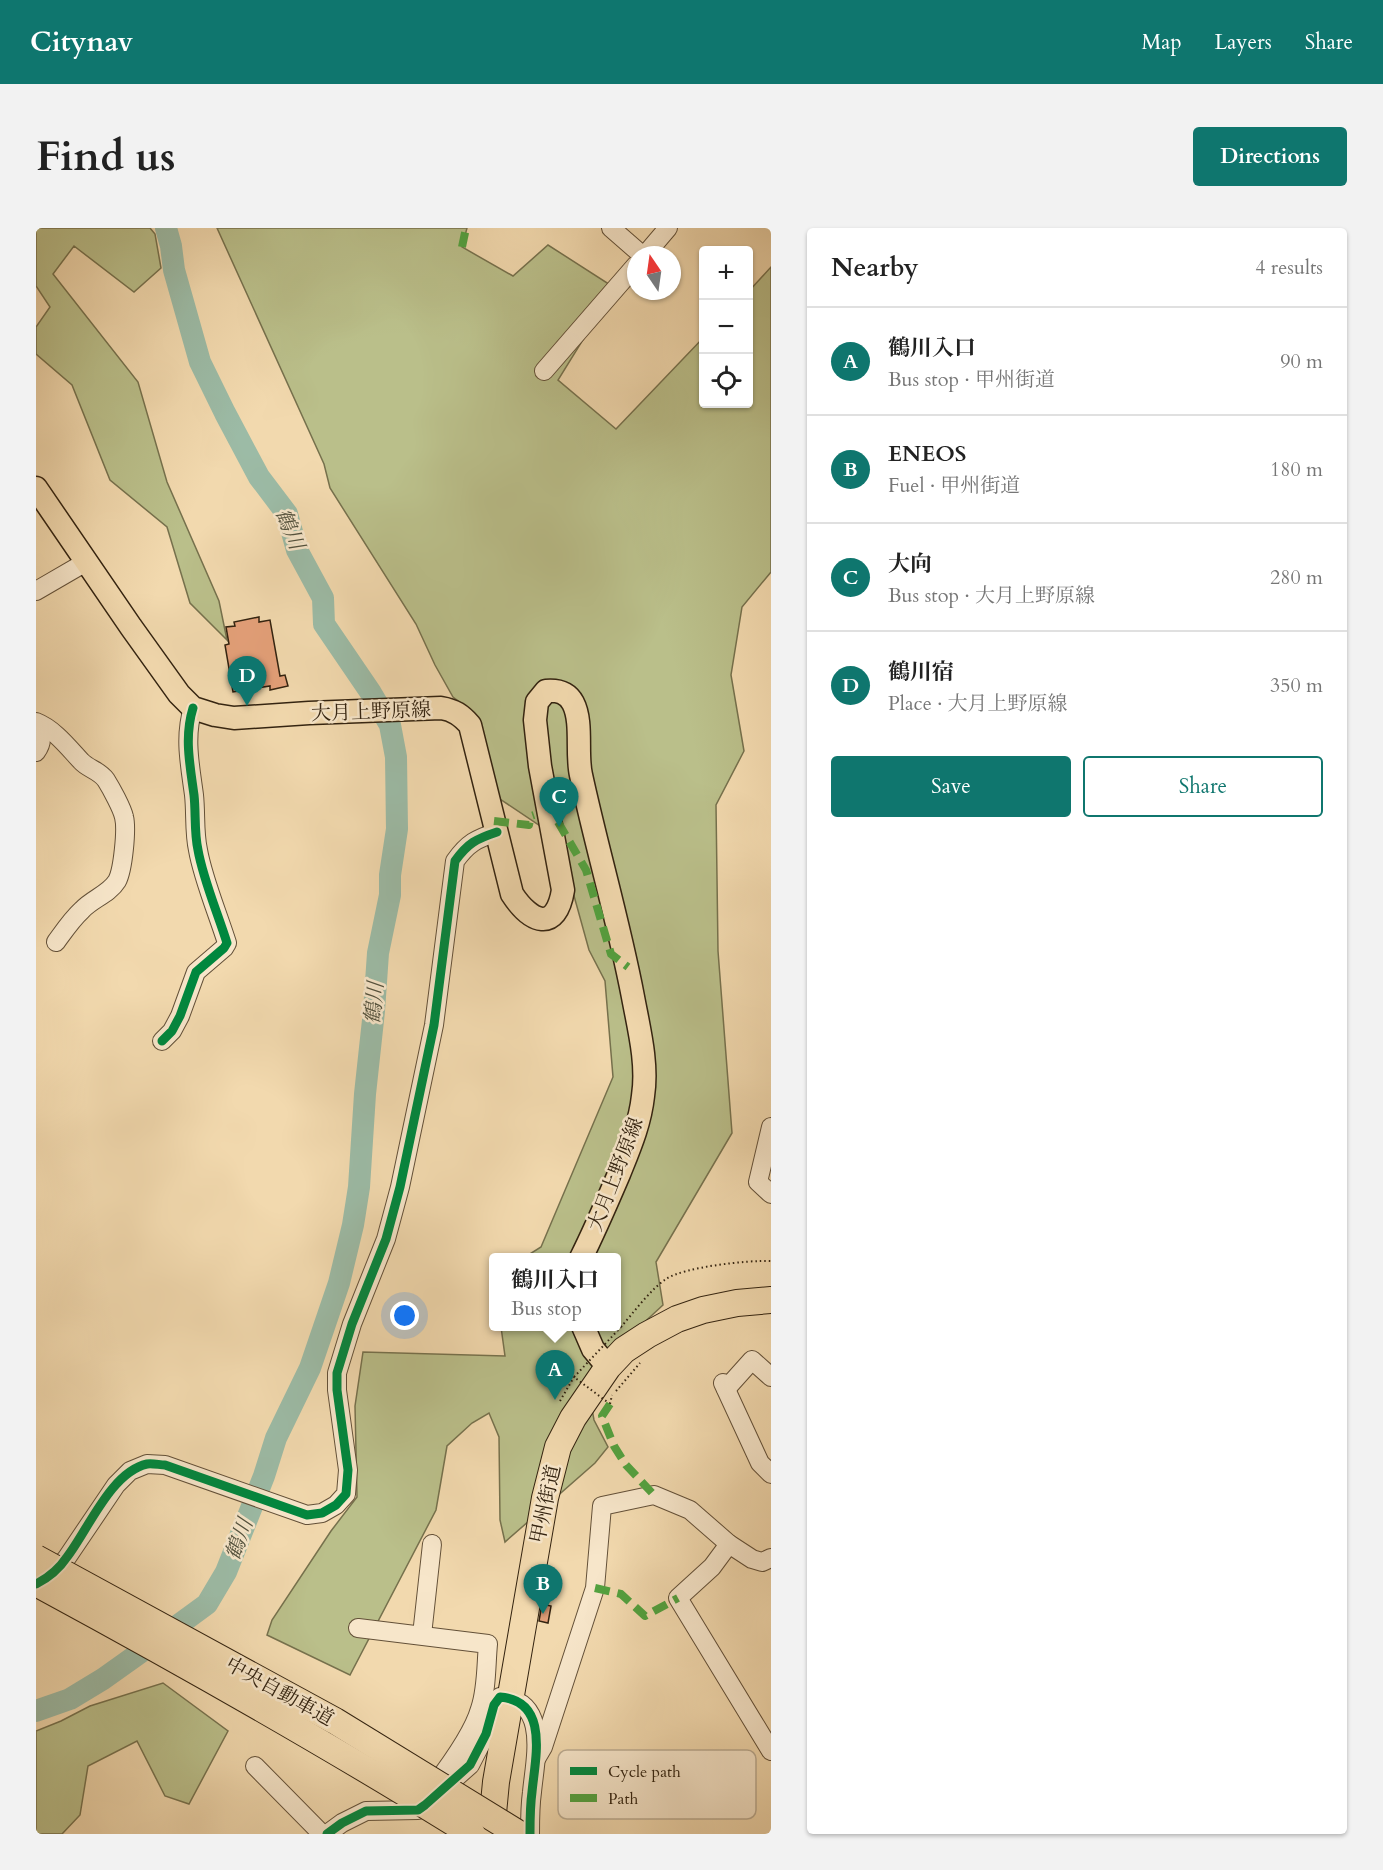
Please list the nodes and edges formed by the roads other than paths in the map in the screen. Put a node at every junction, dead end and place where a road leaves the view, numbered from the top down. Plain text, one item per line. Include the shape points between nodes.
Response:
1 (611, 228) edge
2 (668, 228) edge
3 (632, 246) edge
4 (651, 246) edge
5 (627, 275) edge
6 (544, 371) dead end
7 (36, 488) edge
8 (86, 562) junction
9 (36, 591) edge
10 (193, 708) junction
11 (36, 723) edge
12 (36, 752) edge
13 (497, 832) junction
14 (56, 942) dead end
15 (162, 1041) dead end
16 (771, 1127) edge
17 (771, 1194) edge
18 (583, 1253) edge
19 (771, 1300) edge
20 (586, 1331) edge
21 (608, 1367) junction
22 (771, 1377) edge
23 (769, 1467) edge
24 (432, 1544) dead end
25 (729, 1544) junction
26 (36, 1558) edge
27 (771, 1558) edge
28 (36, 1584) edge
29 (358, 1628) dead end
30 (422, 1635) junction
31 (511, 1698) junction
32 (771, 1751) edge
33 (536, 1759) junction
34 (255, 1766) dead end
35 (418, 1810) junction
36 (322, 1834) edge
37 (327, 1834) edge
38 (472, 1834) edge
39 (490, 1834) edge
40 (519, 1834) edge
41 (530, 1834) edge

1 - 3 street
2 - 4 street
5 - 6 street
7 - 8 main road
8 - 9 street
8 - 10 main road via 179,694
10 - 13 main road, 大月上野原線 via 234,718 451,710 470,725
10 - 15 street via 188,748 198,853 227,943 196,972 180,1016
11 - 12 street via 42,736
11 - 14 street via 43,724 63,741 84,765 98,771 124,818 123,866 118,879 112,888 81,910
13 - 18 main road, 大月上野原線 via 512,894 522,909 534,918 555,914 563,890 535,720 537,702 546,691 566,694 574,704 580,772 628,967 645,1079 633,1141
13 - 28 street via 477,839 455,861 434,1025 400,1187 386,1239 342,1351 337,1390 348,1470 345,1494 336,1506 307,1515 165,1465 147,1464 130,1471 116,1485 66,1559 48,1578
16 - 17 street via 758,1182
19 - 21 highway, 甲州街道 via 737,1303 677,1319 624,1350
20 - 21 main road via 593,1349
21 - 31 highway, 甲州街道 via 558,1447 545,1498
22 - 23 street via 752,1360 724,1386 760,1463
24 - 30 street
25 - 27 street via 753,1559 762,1562
25 - 32 street via 712,1567 678,1598
25 - 33 street via 690,1510 654,1495 602,1506 595,1588
26 - 40 highway, 中央自動車道, bridge via 335,1721
28 - 38 highway, 中央自動車道, bridge via 222,1685
29 - 30 street
30 - 35 street via 488,1644 480,1711 453,1762
31 - 33 street via 533,1719
31 - 35 street via 500,1697 494,1705 486,1734 470,1765
31 - 39 highway, 甲州街道
33 - 41 street
34 - 36 street
35 - 37 street via 366,1811

